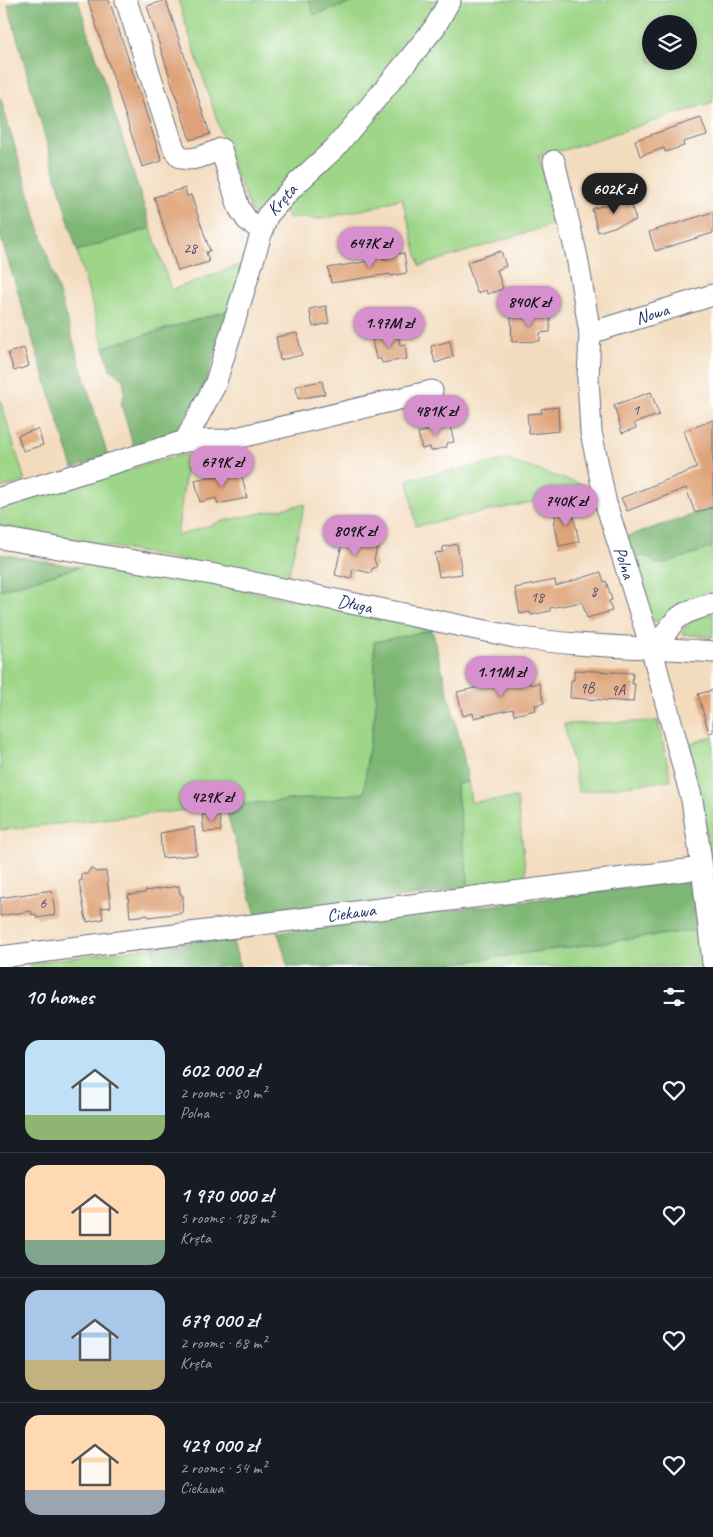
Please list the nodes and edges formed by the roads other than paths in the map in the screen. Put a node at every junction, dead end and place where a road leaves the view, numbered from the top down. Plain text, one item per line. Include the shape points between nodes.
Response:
1 (126, 0) edge
2 (450, 0) edge
3 (554, 161) dead end
4 (262, 231) junction
5 (713, 296) edge
6 (590, 334) junction
7 (432, 391) dead end
8 (185, 441) junction
9 (0, 498) edge
10 (0, 538) edge
11 (713, 604) edge
12 (654, 647) junction
13 (713, 652) edge
14 (702, 868) junction
15 (0, 957) edge
16 (713, 963) edge

1 - 4 street via 174,149 187,159 221,149 240,208 247,220
2 - 4 street, Kręta via 435,27 402,69 335,148 293,187 268,216
3 - 6 street, Polna via 577,257
4 - 8 street, Kręta via 215,385
5 - 6 street, Nowa
6 - 12 street, Polna via 591,432 606,504
7 - 8 street via 228,440
8 - 9 street
10 - 12 street, Długa via 211,574 515,636 559,643
11 - 12 street via 681,615
12 - 13 street, Długa
12 - 14 street, Polna via 692,800
14 - 15 street, Ciekawa
14 - 16 street, Polna

